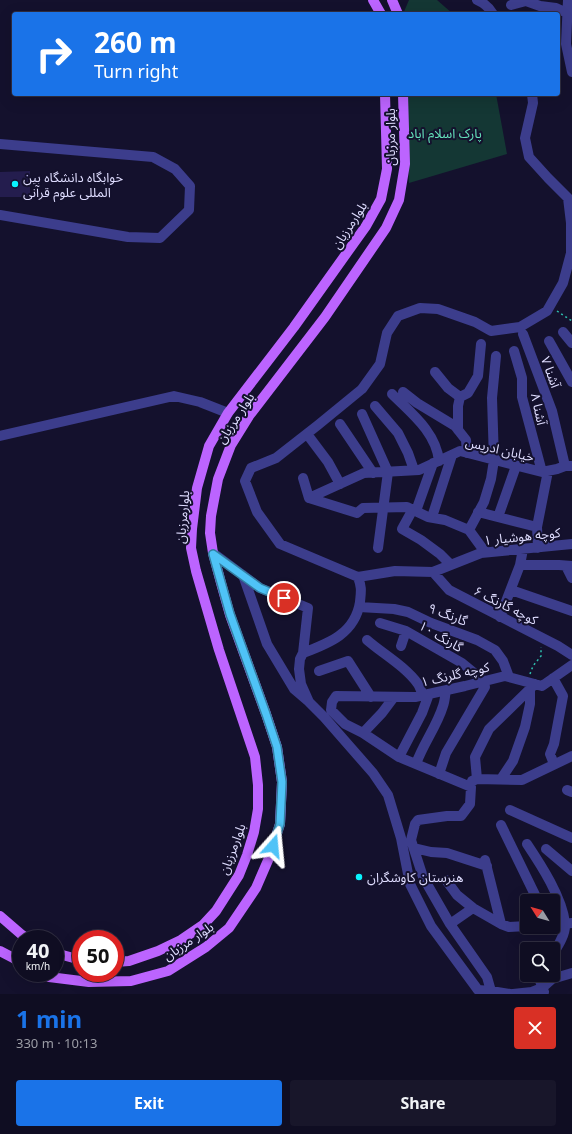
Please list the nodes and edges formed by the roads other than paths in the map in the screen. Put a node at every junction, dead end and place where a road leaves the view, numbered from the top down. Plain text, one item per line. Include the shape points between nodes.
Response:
1 (373, 0) edge
2 (392, 0) edge
3 (568, 0) edge
4 (483, 1) edge
5 (511, 5) dead end
6 (380, 12) edge
7 (397, 12) edge
8 (492, 12) edge
9 (567, 13) junction
10 (569, 35) edge
11 (572, 70) edge
12 (385, 96) edge
13 (403, 96) edge
14 (532, 96) edge
15 (0, 144) edge
16 (0, 215) edge
17 (563, 332) dead end
18 (523, 334) dead end
19 (549, 341) dead end
20 (572, 343) edge
21 (481, 344) dead end
22 (514, 350) dead end
23 (496, 356) dead end
24 (435, 372) dead end
25 (572, 382) edge
26 (403, 392) dead end
27 (392, 394) dead end
28 (460, 398) junction
29 (375, 406) dead end
30 (228, 413) junction
31 (362, 414) dead end
32 (340, 424) dead end
33 (458, 430) junction
34 (307, 434) junction
35 (0, 436) edge
36 (467, 453) junction
37 (452, 455) junction
38 (494, 460) junction
39 (436, 462) junction
40 (516, 466) junction
41 (569, 466) edge
42 (414, 470) junction
43 (545, 471) junction
44 (388, 472) junction
45 (373, 473) junction
46 (304, 478) dead end
47 (340, 484) junction
48 (310, 498) junction
49 (383, 507) junction
50 (415, 510) junction
51 (478, 512) junction
52 (498, 517) junction
53 (432, 518) junction
54 (537, 527) junction
55 (470, 530) junction
56 (572, 544) edge
57 (378, 548) dead end
58 (538, 548) junction
59 (523, 549) junction
60 (485, 552) junction
61 (213, 554) junction
62 (451, 565) junction
63 (520, 565) junction
64 (569, 566) edge
65 (433, 572) junction
66 (243, 575) junction
67 (358, 577) junction
68 (572, 578) edge
69 (511, 590) junction
70 (359, 607) junction
71 (572, 611) edge
72 (500, 617) junction
73 (380, 623) dead end
74 (406, 631) junction
75 (367, 640) dead end
76 (401, 646) dead end
77 (303, 653) junction
78 (572, 655) edge
79 (572, 665) edge
80 (319, 672) dead end
81 (509, 677) junction
82 (553, 678) junction
83 (484, 681) junction
84 (530, 684) junction
85 (434, 691) junction
86 (371, 697) junction
87 (394, 697) junction
88 (309, 702) junction
89 (363, 733) junction
90 (572, 756) edge
91 (399, 757) junction
92 (416, 764) junction
93 (554, 764) junction
94 (439, 774) junction
95 (477, 779) junction
96 (501, 780) junction
97 (463, 784) junction
98 (510, 810) dead end
99 (501, 825) dead end
100 (572, 838) edge
101 (527, 844) dead end
102 (414, 848) junction
103 (546, 849) dead end
104 (572, 871) edge
105 (446, 880) dead end
106 (535, 894) edge
107 (473, 908) junction
108 (0, 916) edge
109 (450, 924) junction
110 (501, 924) junction
111 (568, 924) edge
112 (520, 926) edge
113 (16, 930) edge
114 (560, 942) edge
115 (0, 951) edge
116 (12, 957) edge
117 (124, 961) edge
118 (572, 973) edge
119 (64, 979) edge
120 (543, 991) edge
121 (492, 992) edge
122 (510, 994) edge
123 (513, 994) edge

1 - 6 main road
2 - 7 main road
3 - 9 street
4 - 8 street
5 - 9 street via 526,1
9 - 10 street
10 - 11 street via 566,44
12 - 30 main road, بلوارمرزبان via 386,169 381,199 366,226 294,327
13 - 61 main road, بلوار مرزبان via 405,164 399,200 386,228 325,317 249,416 231,445 218,479 211,516
14 - 34 street via 525,138 529,157 568,198 571,223 571,253 563,283 547,311 520,327 491,331 475,322 438,309 420,308 398,316 387,333 380,364 362,389
15 - 16 street via 153,157 176,169 190,186 189,210 160,238 128,237
17 - 20 street
18 - 41 street, آشنا ۷ via 552,411
19 - 25 street
21 - 28 street via 478,376 468,392
22 - 43 street, آشنا ۸ via 522,378 522,397
23 - 38 street via 492,398
24 - 28 street
26 - 33 street
27 - 39 street via 420,421 430,435 438,452
28 - 33 street
29 - 42 street via 398,433
30 - 35 street via 200,402 174,396
30 - 117 main road, بلوارمرزبان via 209,446 197,488 191,548 219,650 254,757 258,785 254,832 239,875 216,911 203,925 158,951
31 - 44 street
32 - 45 street
33 - 36 street via 466,440
34 - 47 street via 328,462
34 - 67 street via 276,458 251,468 245,481 257,512 280,544
36 - 37 street, خیابان ادریس via 460,451
36 - 38 street, خیابان ادریس
37 - 39 street, خیابان ادریس
37 - 53 street
38 - 40 street, خیابان ادریس
38 - 51 street via 484,502
39 - 42 street, خیابان ادریس
39 - 50 street
40 - 43 street, خیابان ادریس
40 - 52 street
41 - 43 street, خیابان ادریس
42 - 44 street, خیابان ادریس
43 - 54 street
44 - 45 street, خیابان ادریس
44 - 49 street
45 - 47 street, خیابان ادریس via 364,473
46 - 48 street
47 - 48 street, خیابان ادریس
48 - 49 street via 357,513 363,508
49 - 50 street via 407,507
49 - 57 street
50 - 53 street
50 - 62 street via 402,529 421,540
51 - 52 street
51 - 55 street
52 - 54 street
53 - 55 street via 445,520
54 - 58 street
55 - 60 street
56 - 58 street, کوچه هوشیار ۱
58 - 59 street, کوچه هوشیار ۱
59 - 60 street, کوچه هوشیار ۱
59 - 63 street
60 - 62 street, کوچه هوشیار ۱
61 - 66 street
61 - 119 main road, بلوار مرزبان via 230,614 277,747 282,782 280,824 269,858 256,888 229,928 206,947 168,971 131,981 89,982
62 - 65 street, کوچه هوشیار ۱
63 - 64 street
63 - 69 street
64 - 68 street
65 - 67 street, کوچه هوشیار ۱ via 395,571
65 - 72 street, کوچه گارنگ ۶ via 449,590
66 - 77 street via 260,588 308,608
66 - 88 street via 267,644 294,689
67 - 70 street via 362,587
69 - 71 street
69 - 72 street
70 - 77 street via 347,629 325,645
70 - 81 street, گارنگ ۹ via 408,612 477,640 495,650 503,661
72 - 78 street, کوچه گارنگ ۶
73 - 74 street, گارنگ ۱۰
74 - 76 street
74 - 83 street, گارنگ ۱۰ via 462,663
75 - 85 street via 404,668 418,684
77 - 88 street via 299,669 301,684
79 - 82 street
80 - 86 street via 348,661
81 - 83 street, کوچه گلرنگ ۱
81 - 84 street, کوچه گلرنگ ۱
82 - 84 street via 542,686
82 - 93 street via 563,696 550,754
83 - 85 street, کوچه گلرنگ ۱
83 - 94 street via 485,687 446,753
84 - 95 street via 489,729 476,757
84 - 96 street via 530,704 525,727 513,761
85 - 87 street, کوچه گلرنگ ۱ via 415,697
85 - 91 street
85 - 92 street via 443,706
86 - 87 street, کوچه گلرنگ ۱
86 - 89 street, کوچه گلرنگ ۱ via 336,696 332,702 331,710 345,724
87 - 89 street
88 - 121 street via 373,773 388,796 401,838 410,884 431,926 478,990
89 - 91 street
90 - 93 street
91 - 92 street
92 - 94 street
93 - 96 street via 522,780
94 - 97 street
95 - 96 street
95 - 97 street
97 - 102 street via 471,787 470,804 461,816 418,820 411,840
98 - 100 street
99 - 106 street
101 - 111 street via 559,899
102 - 109 street via 423,878
102 - 110 street via 486,862
103 - 104 street
105 - 107 street via 457,895
107 - 109 street
107 - 110 street
108 - 113 main road
109 - 121 street via 487,977
110 - 112 street
111 - 114 street
115 - 116 main road
118 - 120 street via 552,979
120 - 123 street
121 - 122 street

